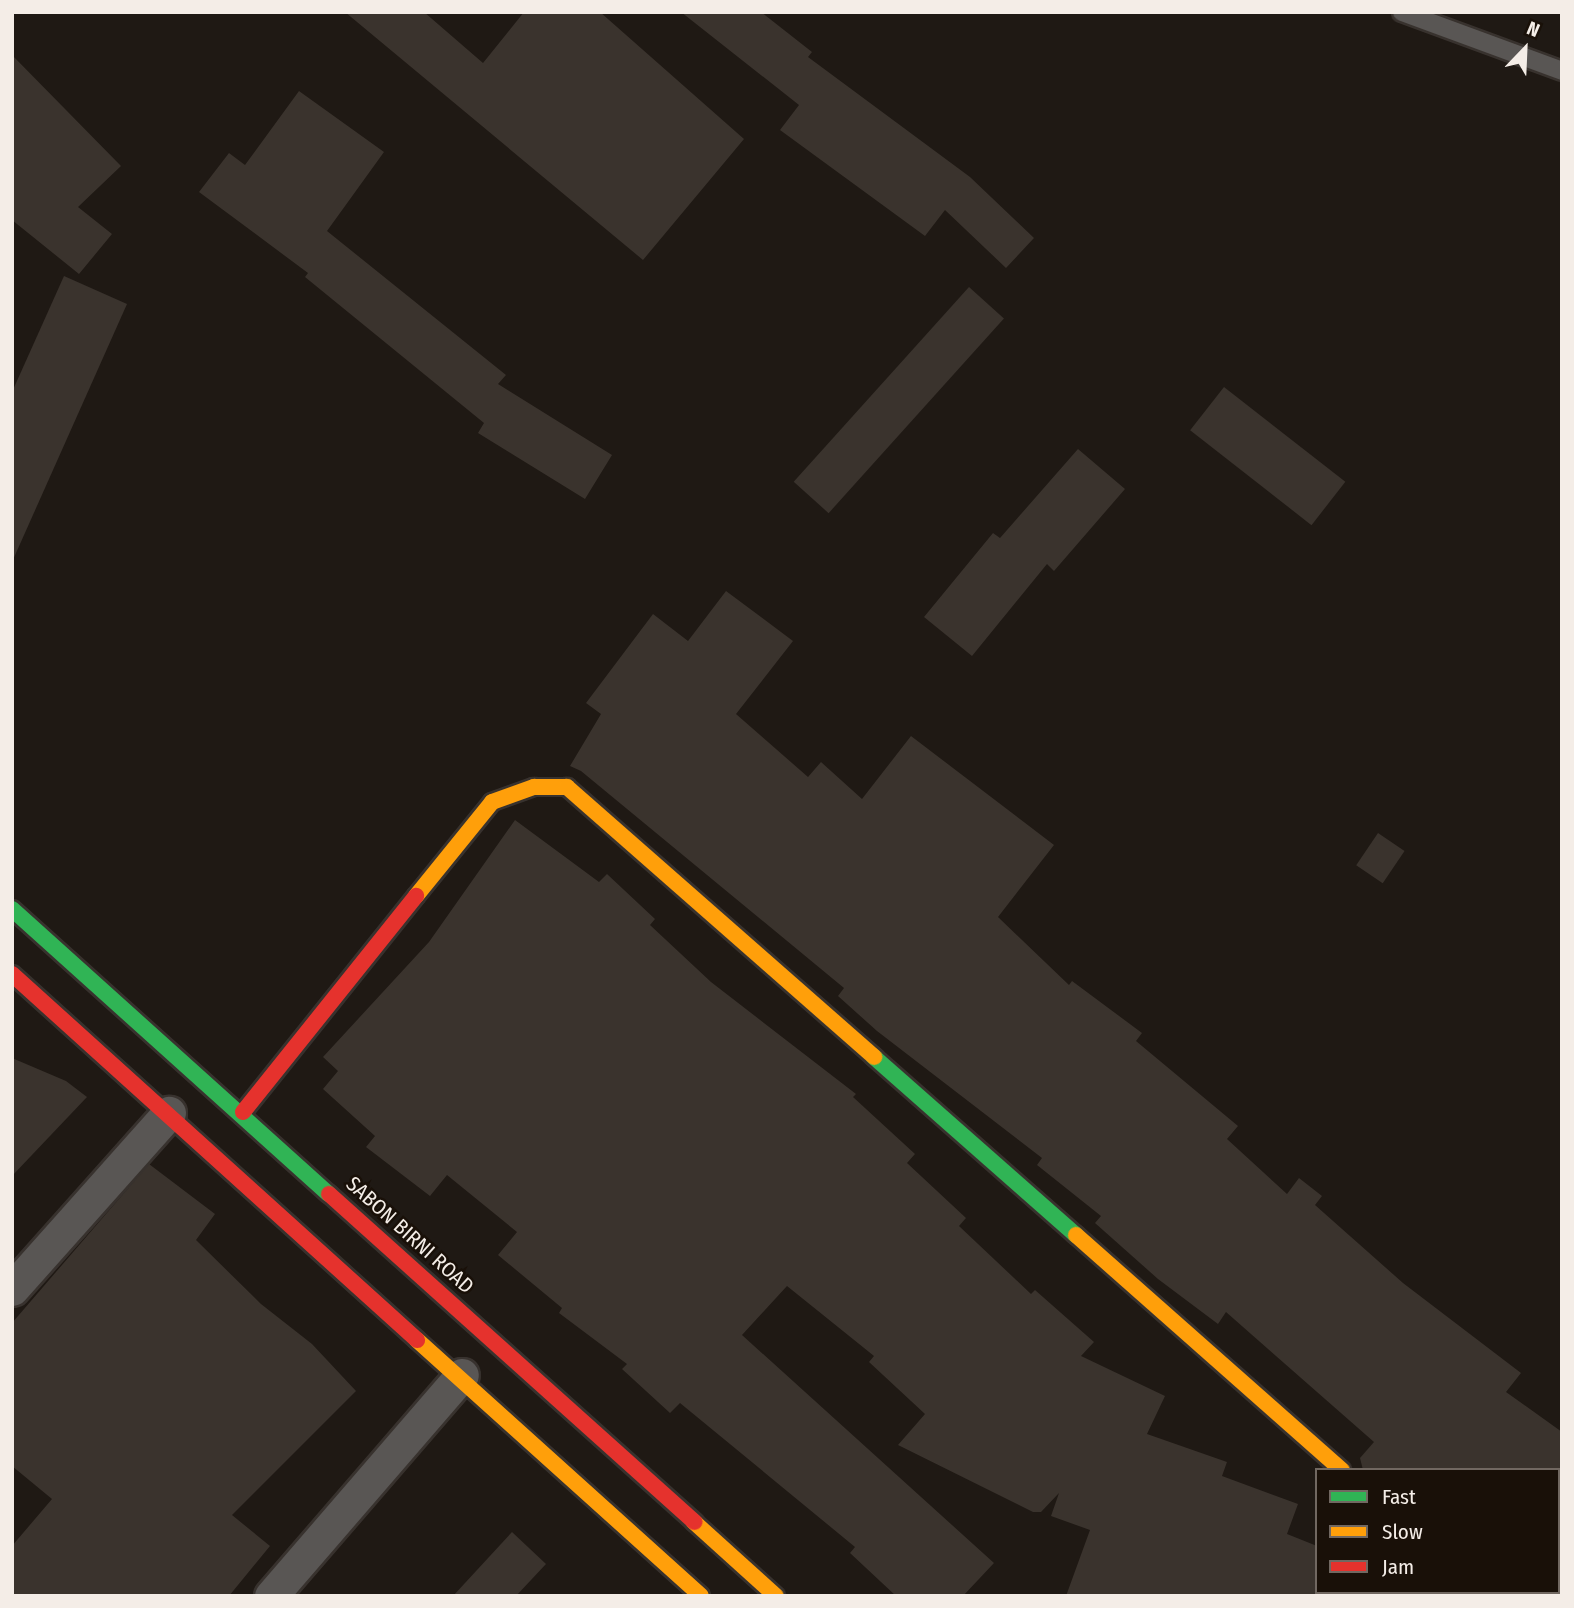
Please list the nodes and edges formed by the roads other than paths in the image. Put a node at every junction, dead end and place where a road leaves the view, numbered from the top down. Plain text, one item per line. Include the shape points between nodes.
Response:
1 (1402, 12) edge
2 (1562, 71) edge
3 (12, 909) edge
4 (12, 974) edge
5 (243, 1112) junction
6 (169, 1114) junction
7 (12, 1289) edge
8 (462, 1375) junction
9 (1340, 1468) edge
10 (271, 1596) edge
11 (701, 1596) edge
12 (776, 1596) edge

1 - 2 lane
3 - 5 street, SABON BIRNI ROAD
4 - 6 street
5 - 9 street via 492,802 534,788 567,787
5 - 12 street, SABON BIRNI ROAD
6 - 7 street
6 - 8 street
8 - 10 street
8 - 11 street

